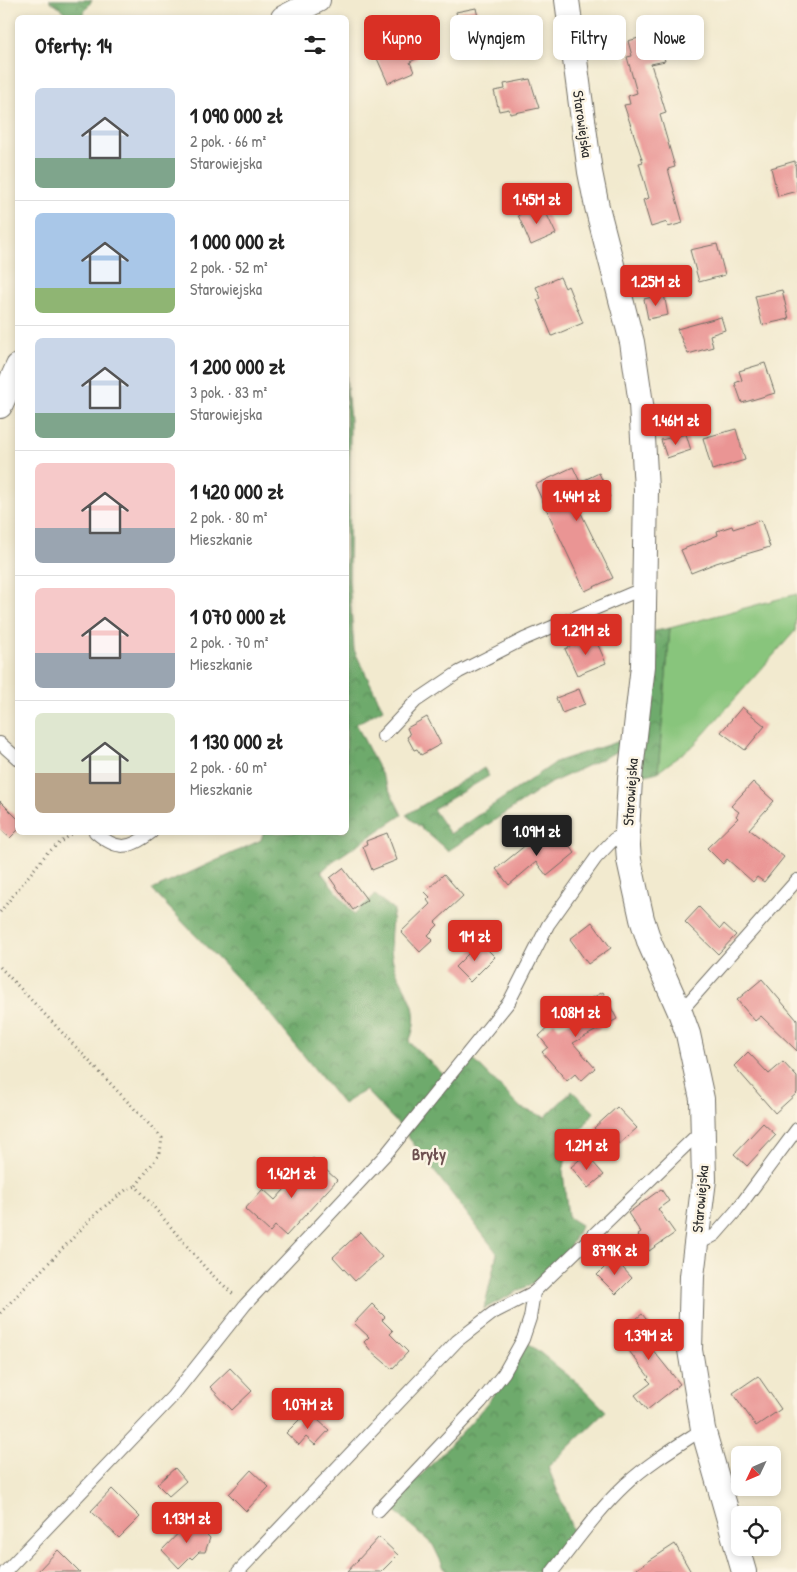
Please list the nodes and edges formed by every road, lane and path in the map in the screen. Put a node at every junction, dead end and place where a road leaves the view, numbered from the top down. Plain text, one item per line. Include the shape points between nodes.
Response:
1 (318, 0) edge
2 (567, 0) edge
3 (289, 15) edge
4 (15, 373) edge
5 (0, 406) edge
6 (644, 588) junction
7 (383, 736) dead end
8 (0, 743) edge
9 (15, 757) edge
10 (627, 833) junction
11 (70, 835) edge
12 (99, 835) edge
13 (148, 835) edge
14 (797, 880) edge
15 (0, 912) edge
16 (0, 967) edge
17 (680, 1012) junction
18 (704, 1128) junction
19 (797, 1130) edge
20 (136, 1186) junction
21 (696, 1240) junction
22 (534, 1292) junction
23 (245, 1305) junction
24 (0, 1313) edge
25 (703, 1429) junction
26 (378, 1511) dead end
27 (6, 1572) edge
28 (238, 1572) edge
29 (552, 1572) edge
30 (744, 1572) edge

1 - 3 street
2 - 6 street, Starowiejska via 590,172 637,368 646,489
4 - 5 street
6 - 7 lane via 524,639 459,672 416,701
6 - 10 street, Starowiejska via 643,666
8 - 9 lane
10 - 17 street, Starowiejska via 629,860 642,919
10 - 23 lane via 608,844 553,918 503,1010 387,1153
11 - 15 path via 47,853
12 - 13 lane via 120,848
14 - 17 lane
16 - 20 path via 162,1138 160,1153
17 - 18 street, Starowiejska via 696,1063
18 - 21 street, Starowiejska via 704,1180
18 - 22 lane
19 - 21 lane via 714,1235 706,1240
20 - 23 path via 208,1271
20 - 24 path via 127,1189 99,1211
21 - 25 street, Starowiejska via 689,1310 690,1350
22 - 26 lane via 523,1339 504,1373
22 - 28 lane via 493,1313 457,1341
23 - 27 lane via 172,1397
25 - 29 lane via 626,1484 603,1507
25 - 30 street, Starowiejska

